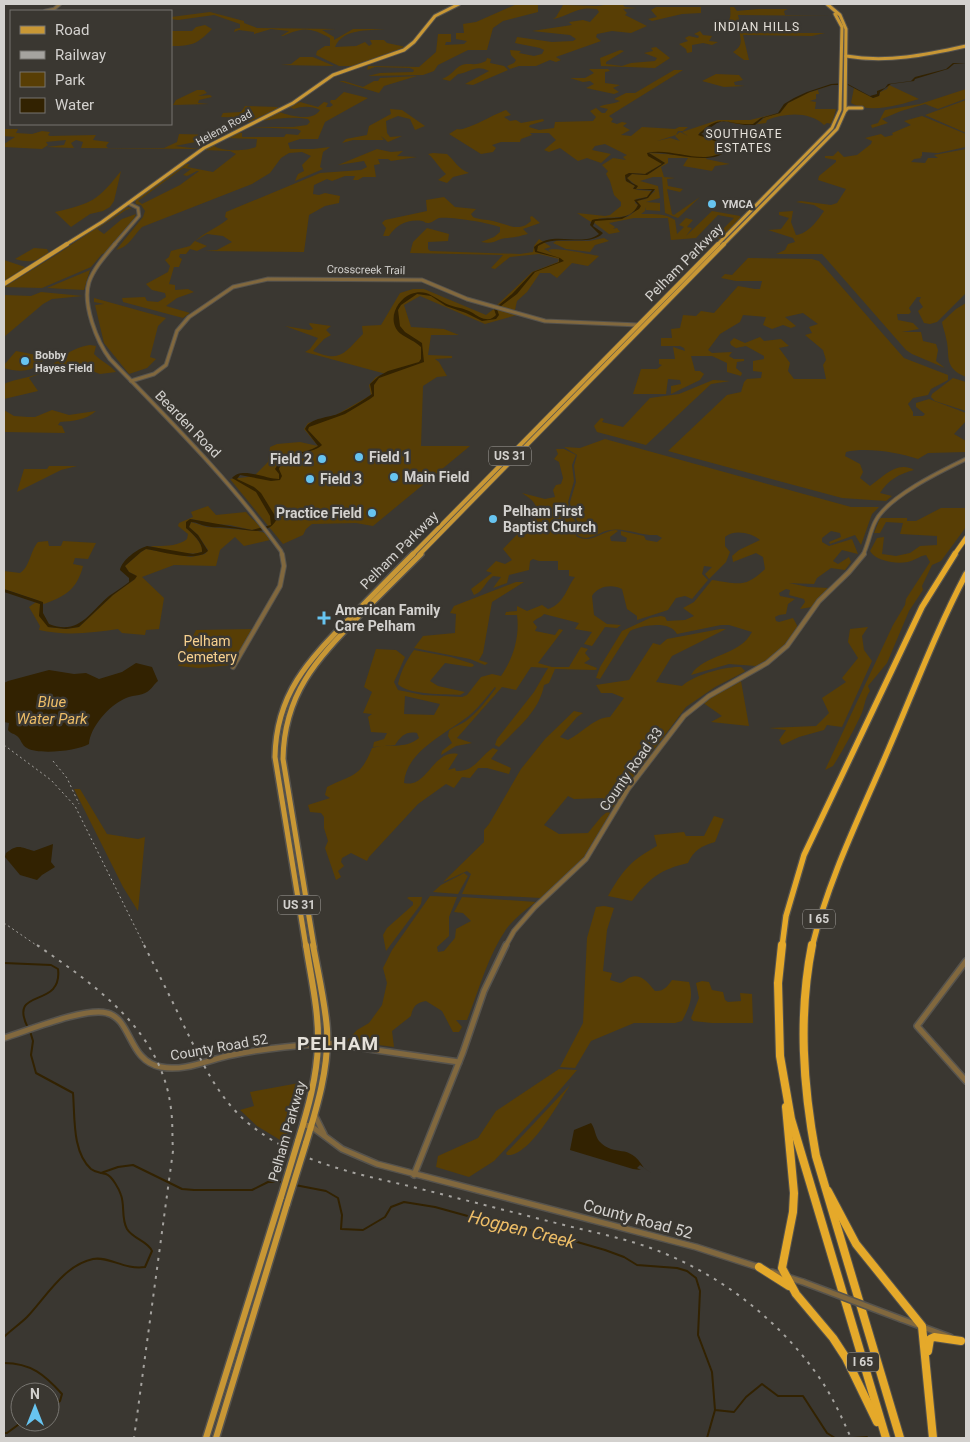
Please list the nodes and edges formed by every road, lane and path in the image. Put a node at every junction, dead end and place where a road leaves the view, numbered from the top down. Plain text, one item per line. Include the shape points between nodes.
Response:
1 (60, 4) edge
2 (459, 4) edge
3 (825, 4) edge
4 (49, 10) edge
5 (966, 46) edge
6 (845, 56) junction
7 (855, 57) junction
8 (843, 106) junction
9 (844, 112) junction
10 (798, 166) junction
11 (765, 200) junction
12 (128, 203) junction
13 (124, 206) junction
14 (136, 206) junction
15 (747, 216) junction
16 (752, 216) junction
17 (725, 241) junction
18 (4, 284) edge
19 (642, 325) junction
20 (131, 381) junction
21 (586, 382) junction
22 (581, 391) junction
23 (573, 392) junction
24 (553, 412) junction
25 (559, 413) junction
26 (520, 446) junction
27 (526, 446) junction
28 (510, 459) junction
29 (966, 459) edge
30 (464, 507) junction
31 (444, 523) junction
32 (451, 523) junction
33 (966, 538) edge
34 (430, 540) junction
35 (966, 574) edge
36 (361, 610) junction
37 (324, 644) junction
38 (330, 646) junction
39 (233, 666) dead end
40 (300, 671) junction
41 (308, 672) junction
42 (278, 722) junction
43 (285, 722) junction
44 (276, 761) junction
45 (283, 762) junction
46 (279, 783) junction
47 (286, 783) junction
48 (290, 805) junction
49 (282, 806) junction
50 (295, 833) junction
51 (287, 834) junction
52 (305, 893) junction
53 (298, 894) junction
54 (306, 950) junction
55 (314, 950) junction
56 (966, 961) edge
57 (311, 982) junction
58 (320, 983) junction
59 (4, 1038) edge
60 (327, 1043) junction
61 (318, 1044) junction
62 (781, 1060) junction
63 (459, 1062) junction
64 (966, 1081) edge
65 (315, 1114) junction
66 (304, 1125) junction
67 (311, 1126) junction
68 (327, 1138) junction
69 (816, 1156) junction
70 (414, 1175) junction
71 (264, 1252) junction
72 (272, 1252) junction
73 (759, 1267) junction
74 (784, 1276) junction
75 (795, 1292) junction
76 (250, 1294) junction
77 (259, 1296) junction
78 (922, 1326) junction
79 (237, 1336) junction
80 (246, 1338) junction
81 (964, 1342) edge
82 (929, 1384) junction
83 (211, 1421) junction
84 (220, 1422) junction
85 (206, 1438) edge
86 (216, 1438) edge
87 (884, 1438) edge
88 (900, 1438) edge
89 (933, 1438) edge

1 - 4 street
2 - 12 main road, Helena Road via 435,16 404,50 335,74 302,97 200,150
3 - 6 main road, Pelham Parkway / US 31 via 843,24
5 - 7 main road via 915,55
6 - 7 main road
6 - 7 main road
6 - 8 main road, Pelham Parkway / US 31
8 - 9 main road, Pelham Parkway / US 31
8 - 9 main road via 862,108 849,108
8 - 10 main road, Pelham Parkway / US 31 via 832,128
9 - 10 main road, Pelham Parkway / US 31 via 834,132
10 - 11 main road, Pelham Parkway / US 31
11 - 15 main road, Pelham Parkway / US 31
11 - 16 main road, Pelham Parkway / US 31
12 - 13 main road, Helena Road
12 - 14 street
13 - 14 street
13 - 18 main road, Helena Road
14 - 20 street, Bearden Road via 140,210 139,216 96,267 88,289 92,325 97,338 107,356
15 - 16 main road
15 - 17 main road, Pelham Parkway / US 31
16 - 17 main road, Pelham Parkway / US 31
17 - 19 main road, Pelham Parkway / US 31
19 - 20 street, Crosscreek Trail via 558,323 463,298 433,283 419,280 259,280 229,289 189,317 176,331 166,365 154,374
19 - 21 main road, Pelham Parkway / US 31
20 - 39 street, Bearden Road via 230,485 281,551 283,576 278,591
21 - 22 main road, Pelham Parkway / US 31
21 - 23 main road, Pelham Parkway / US 31
22 - 23 main road
22 - 25 main road, Pelham Parkway / US 31
23 - 24 main road, Pelham Parkway / US 31
24 - 25 main road
24 - 26 main road, Pelham Parkway / US 31
25 - 27 main road, Pelham Parkway / US 31
26 - 27 main road
26 - 28 main road, Pelham Parkway / US 31
27 - 28 main road, Pelham Parkway / US 31
28 - 30 main road, Pelham Parkway / US 31
29 - 63 street, County Road 33 via 888,504 875,522 864,554 819,601 787,646 758,669 704,699 678,724 622,797 586,859 535,907 508,941 484,991
30 - 31 main road, Pelham Parkway / US 31
30 - 32 main road, Pelham Parkway / US 31
31 - 32 main road
31 - 34 main road, Pelham Parkway / US 31
32 - 34 main road, Pelham Parkway / US 31
33 - 62 highway, I 65 via 913,624 798,870 786,916 779,964
34 - 36 main road, Pelham Parkway / US 31
35 - 69 highway, I 65 via 832,882 814,935 804,999 802,1048
36 - 37 main road, Pelham Parkway / US 31
36 - 38 main road, Pelham Parkway / US 31
37 - 38 main road
37 - 40 main road, Pelham Parkway / US 31
38 - 41 main road, Pelham Parkway / US 31
40 - 41 main road
40 - 42 main road, Pelham Parkway / US 31
41 - 43 main road, Pelham Parkway / US 31 via 293,697
42 - 43 main road
42 - 44 main road, Pelham Parkway / US 31
43 - 45 main road, Pelham Parkway / US 31
44 - 45 main road
44 - 46 main road, Pelham Parkway / US 31
45 - 47 main road, Pelham Parkway / US 31
46 - 47 main road
46 - 49 main road, Pelham Parkway / US 31
47 - 48 main road, Pelham Parkway / US 31
48 - 49 main road
48 - 50 main road, Pelham Parkway / US 31
49 - 51 main road, Pelham Parkway / US 31
50 - 51 main road
50 - 52 main road, Pelham Parkway / US 31
51 - 53 main road, Pelham Parkway / US 31
52 - 53 main road
52 - 55 main road, Pelham Parkway / US 31
53 - 54 main road, Pelham Parkway / US 31
54 - 55 main road
54 - 57 main road, Pelham Parkway / US 31
55 - 58 main road, Pelham Parkway / US 31
56 - 64 street via 917,1026
57 - 58 main road
57 - 61 main road, Pelham Parkway / US 31
58 - 60 main road, Pelham Parkway / US 31
59 - 61 street, County Road 52 via 95,1012 108,1013 116,1018 140,1058 166,1068 232,1055
60 - 61 main road
60 - 63 street
60 - 65 main road, Pelham Parkway / US 31 via 325,1075
61 - 66 main road, Pelham Parkway / US 31 via 315,1084
62 - 74 highway via 794,1187 793,1215 781,1267
62 - 87 highway, I 65 via 795,1134
63 - 70 street, County Road 33
65 - 67 main road, Pelham Parkway / US 31
65 - 68 street
66 - 67 street, County Road 52
66 - 71 main road, Pelham Parkway / US 31, bridge
67 - 68 street, County Road 52
67 - 72 main road, Pelham Parkway / US 31, bridge
68 - 70 street, County Road 52 via 365,1160
69 - 78 highway via 834,1205 856,1244
69 - 88 highway, I 65
70 - 73 street, County Road 52 via 696,1247
71 - 72 main road
71 - 76 main road, Pelham Parkway / US 31
72 - 77 main road, Pelham Parkway / US 31
73 - 74 street, County Road 52
73 - 75 highway
74 - 75 highway
74 - 78 street, County Road 52, bridge
75 - 87 highway via 851,1365
76 - 77 main road
76 - 79 main road, Pelham Parkway / US 31
77 - 80 main road, Pelham Parkway / US 31
78 - 81 street, County Road 52
78 - 82 highway
79 - 80 main road
79 - 83 main road, Pelham Parkway / US 31
80 - 84 main road, Pelham Parkway / US 31
81 - 82 highway via 930,1339 927,1346
82 - 89 highway
83 - 84 main road
83 - 85 main road, Pelham Parkway / US 31
84 - 86 main road, Pelham Parkway / US 31

